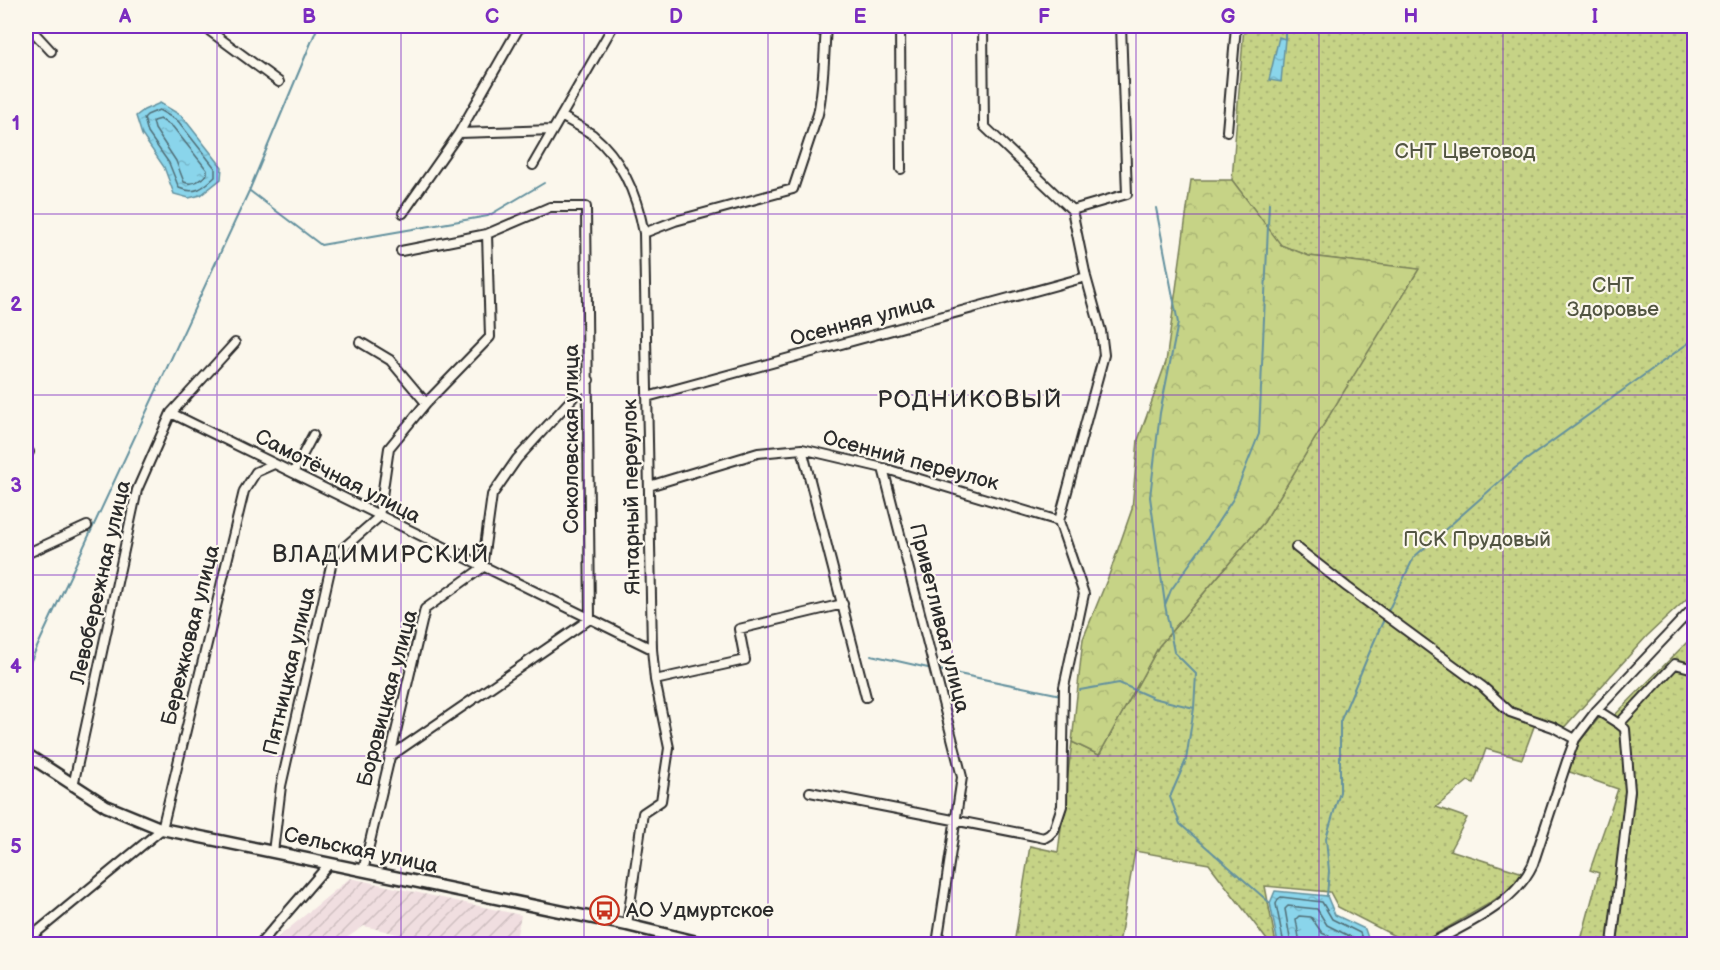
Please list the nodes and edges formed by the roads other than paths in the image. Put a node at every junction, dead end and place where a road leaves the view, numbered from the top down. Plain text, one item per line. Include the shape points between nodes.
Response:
1 (28, 26) edge
2 (203, 26) edge
3 (520, 26) edge
4 (613, 26) edge
5 (812, 26) edge
6 (900, 26) edge
7 (983, 26) edge
8 (1121, 26) edge
9 (1236, 26) edge
10 (826, 29) edge
11 (51, 51) dead end
12 (279, 82) dead end
13 (561, 116) junction
14 (553, 130) junction
15 (1227, 131) dead end
16 (459, 133) junction
17 (533, 165) dead end
18 (901, 169) dead end
19 (1072, 210) junction
20 (403, 213) dead end
21 (644, 233) junction
22 (487, 234) junction
23 (401, 251) dead end
24 (1086, 277) junction
25 (360, 342) dead end
26 (235, 343) dead end
27 (588, 380) junction
28 (648, 397) junction
29 (426, 403) junction
30 (171, 413) junction
31 (313, 435) dead end
32 (802, 449) junction
33 (274, 464) junction
34 (883, 468) junction
35 (293, 472) junction
36 (648, 486) junction
37 (379, 517) junction
38 (1059, 521) junction
39 (87, 526) dead end
40 (1296, 547) dead end
41 (26, 554) edge
42 (482, 568) junction
43 (843, 604) junction
44 (1695, 607) edge
45 (590, 619) junction
46 (652, 649) junction
47 (1695, 669) edge
48 (655, 680) junction
49 (866, 697) dead end
50 (1597, 710) junction
51 (1619, 724) junction
52 (1575, 739) junction
53 (26, 754) edge
54 (389, 757) junction
55 (74, 786) junction
56 (810, 792) dead end
57 (956, 821) junction
58 (162, 829) junction
59 (273, 852) junction
60 (330, 864) junction
61 (363, 871) junction
62 (627, 925) junction
63 (26, 941) edge
64 (260, 945) edge
65 (705, 945) edge
66 (937, 945) edge
67 (1430, 945) edge
68 (1612, 945) edge

1 - 11 street
2 - 12 street
3 - 16 street
4 - 13 street
5 - 10 street
6 - 18 street
7 - 19 street via 984,126
8 - 19 street via 1127,194
9 - 15 street
10 - 21 street via 821,102 793,189
13 - 14 street
13 - 21 street, Янтарный переулок via 592,135 613,156 628,179
14 - 16 street
14 - 17 street
16 - 20 street
19 - 24 street
21 - 28 street, Янтарный переулок
22 - 23 street, Соколовская улица
22 - 27 street, Соколовская улица via 550,207 586,207
22 - 29 street via 490,336
24 - 28 street, Осенняя улица
24 - 38 street via 1104,356
25 - 29 street via 390,360
26 - 30 street, Левобережная улица
27 - 42 street via 518,459 492,495
27 - 45 street, Соколовская улица
28 - 36 street, Янтарный переулок
29 - 37 street via 389,448
30 - 33 street, Самотёчная улица
30 - 55 street, Левобережная улица via 137,490
31 - 35 street
32 - 34 street, Осенний переулок
32 - 36 street, Осенний переулок via 758,453
32 - 43 street
33 - 35 street, Самотёчная улица
33 - 58 street, Бережковая улица via 256,472 244,491
34 - 38 street, Осенний переулок
34 - 57 street, Приветливая улица via 962,777
35 - 37 street, Самотёчная улица
36 - 46 street, Янтарный переулок
37 - 42 street, Самотёчная улица
37 - 59 street, Пятницкая улица via 333,557 281,786
38 - 57 street via 1084,594 1064,687 1062,806 1054,830 1044,838
39 - 41 street
40 - 52 street via 1483,687 1510,712
42 - 45 street, Самотёчная улица
42 - 54 street, Боровицкая улица via 425,609
43 - 48 street via 739,630 745,660
43 - 49 street
44 - 50 street
45 - 46 street, Самотёчная улица
45 - 54 street
46 - 48 street, Янтарный переулок
47 - 51 street via 1675,664
48 - 62 street, Янтарный переулок via 669,748 661,801 643,813
50 - 51 street
50 - 52 street
51 - 68 street via 1625,729 1630,791
52 - 67 street via 1528,875 1519,888 1487,913
53 - 55 street, Сельская улица
54 - 61 street, Боровицкая улица
55 - 58 street, Сельская улица via 106,806
56 - 57 street
57 - 66 street
58 - 59 street, Сельская улица
58 - 63 street
59 - 60 street, Сельская улица
60 - 61 street, Сельская улица
60 - 64 street
61 - 62 street, Сельская улица
62 - 65 street, Сельская улица

